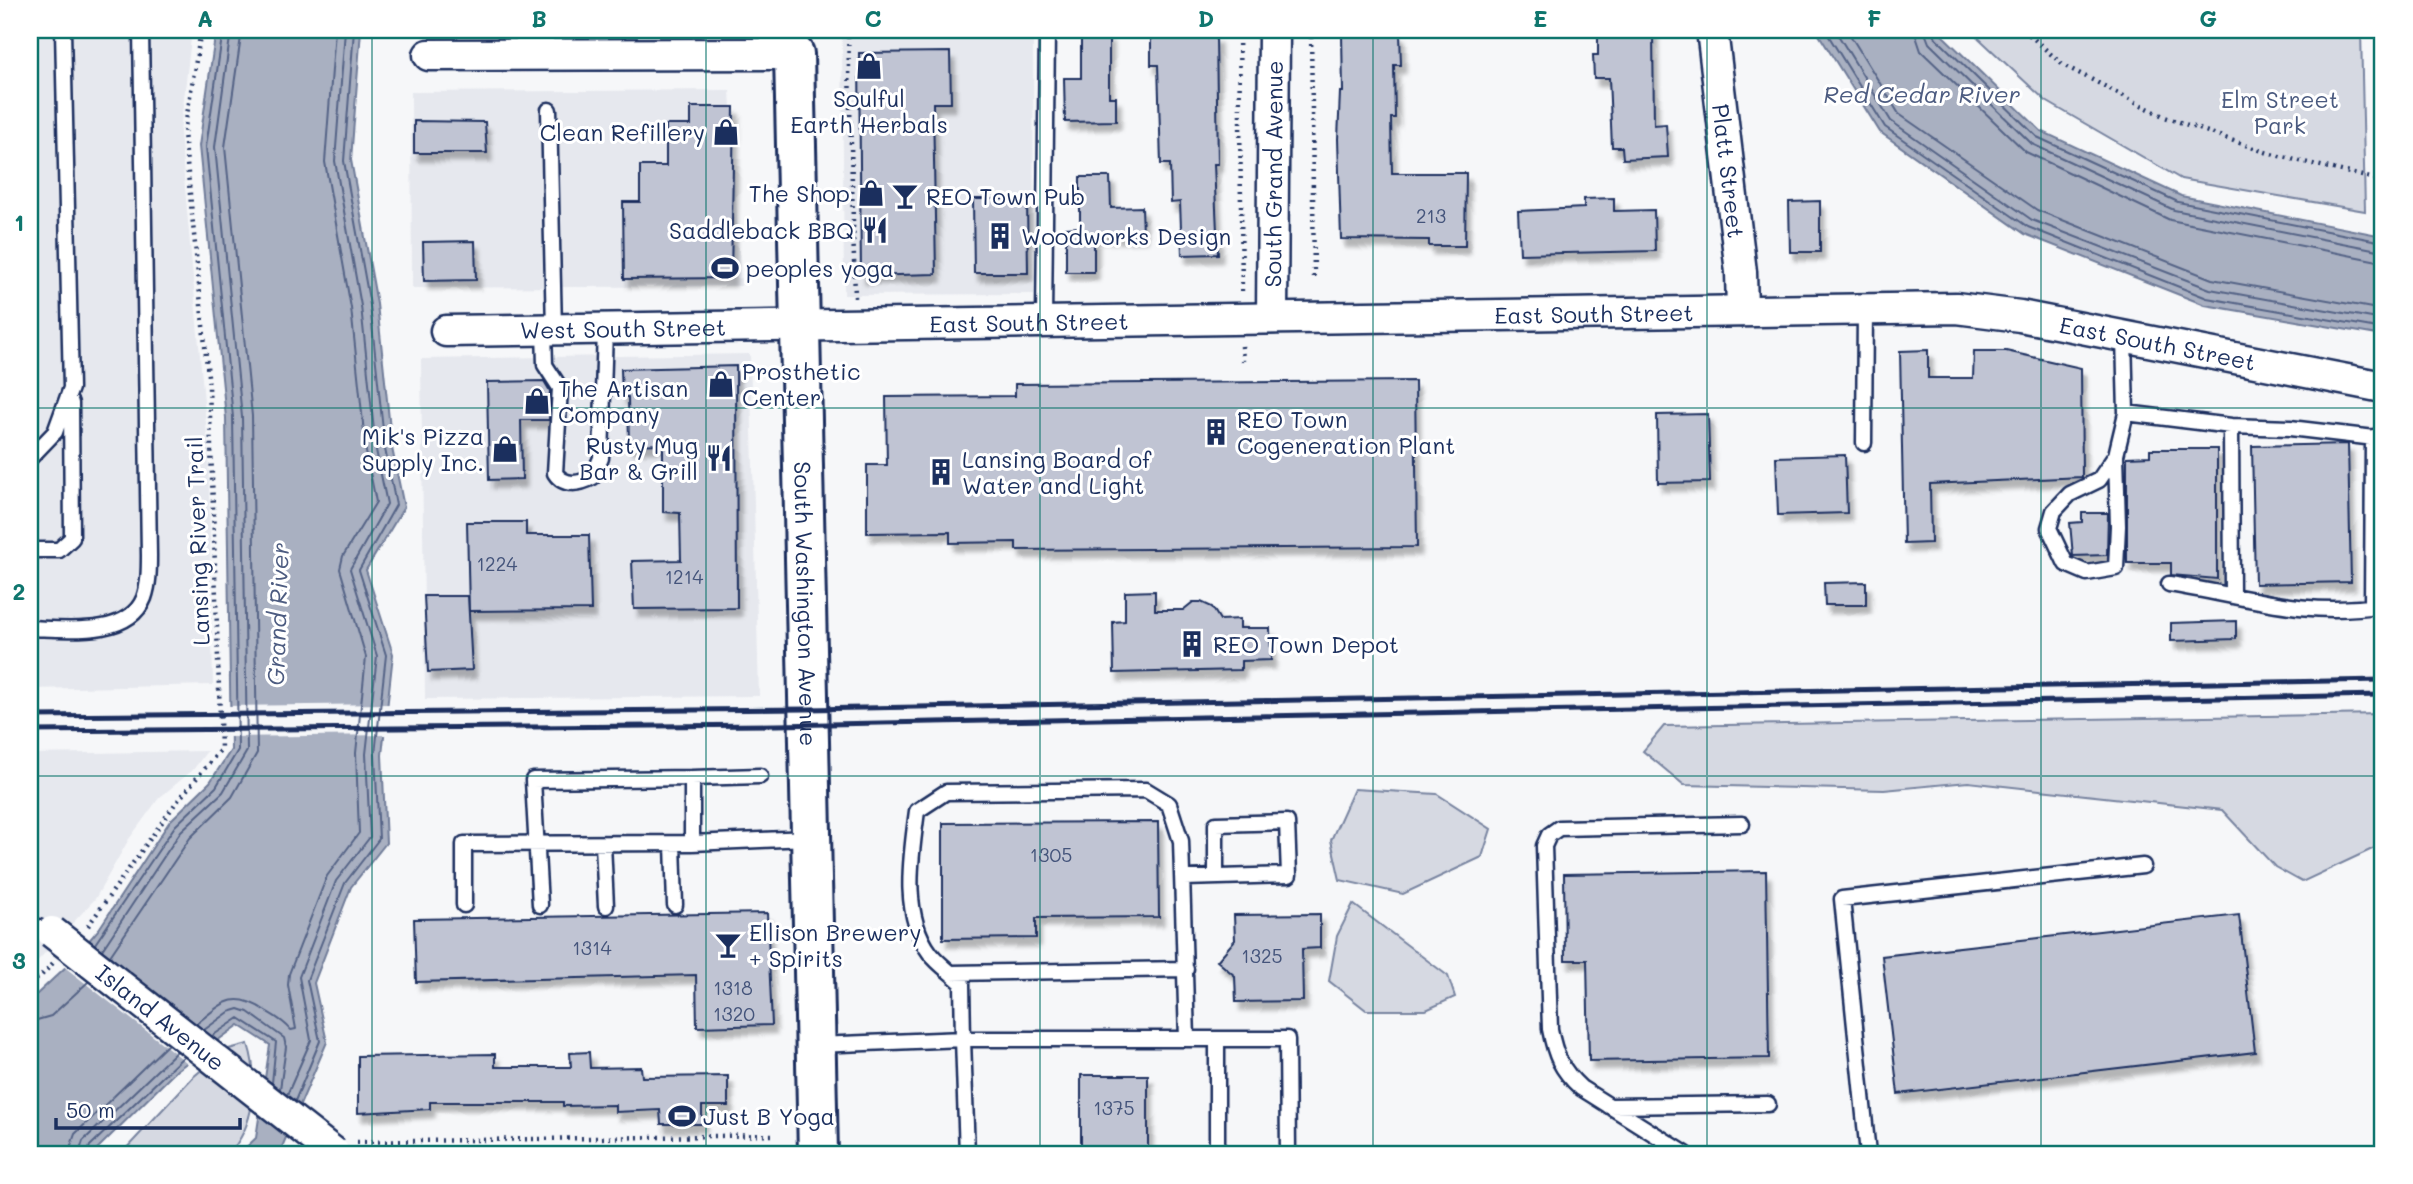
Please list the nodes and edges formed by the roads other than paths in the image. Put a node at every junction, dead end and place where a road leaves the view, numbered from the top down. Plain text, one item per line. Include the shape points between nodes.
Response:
1 (63, 30) edge
2 (141, 30) edge
3 (1046, 30) edge
4 (1275, 30) edge
5 (1712, 30) edge
6 (794, 38) edge
7 (429, 55) dead end
8 (549, 110) dead end
9 (1865, 308) junction
10 (1742, 311) junction
11 (1272, 318) junction
12 (1044, 321) junction
13 (799, 327) junction
14 (605, 329) junction
15 (549, 330) junction
16 (446, 331) dead end
17 (2124, 337) junction
18 (2383, 387) edge
19 (71, 388) junction
20 (2126, 413) junction
21 (2231, 426) junction
22 (2378, 438) edge
23 (1864, 443) dead end
24 (2116, 455) junction
25 (30, 458) edge
26 (30, 550) edge
27 (2169, 584) dead end
28 (2232, 595) junction
29 (2378, 606) edge
30 (30, 628) edge
31 (760, 776) dead end
32 (692, 778) junction
33 (1742, 824) dead end
34 (810, 838) junction
35 (692, 843) junction
36 (603, 844) junction
37 (673, 844) junction
38 (537, 845) junction
39 (2143, 866) dead end
40 (1216, 877) junction
41 (1184, 878) junction
42 (464, 905) dead end
43 (540, 905) dead end
44 (675, 905) dead end
45 (606, 906) dead end
46 (46, 938) edge
47 (1186, 969) junction
48 (951, 972) junction
49 (963, 1039) junction
50 (1187, 1039) junction
51 (1217, 1039) junction
52 (814, 1046) junction
53 (1769, 1104) dead end
54 (1608, 1106) junction
55 (340, 1152) edge
56 (818, 1154) edge
57 (967, 1154) edge
58 (1217, 1154) edge
59 (1288, 1154) edge
60 (1686, 1154) edge
61 (1868, 1154) edge

1 - 19 lane
2 - 30 lane via 146,590 136,609 109,626
3 - 12 lane
4 - 11 street, South Grand Avenue
5 - 10 street, Platt Street
6 - 7 street
6 - 13 street, South Washington Avenue
8 - 15 lane
9 - 10 street, East South Street
9 - 17 street, East South Street via 1956,308
9 - 23 lane
10 - 11 street, East South Street
11 - 12 street, East South Street
12 - 13 street, East South Street
13 - 14 street, West South Street
13 - 34 street, South Washington Avenue
14 - 15 street, West South Street
14 - 15 lane via 601,458 593,477 573,483 555,473 560,388 545,365
15 - 16 street, West South Street
17 - 18 street, East South Street
17 - 20 lane
19 - 25 lane via 55,432
19 - 26 lane via 72,538 59,550
20 - 21 lane
20 - 24 lane
21 - 22 lane
21 - 28 lane
22 - 29 lane
24 - 24 lane via 2116,568 2087,573 2066,564 2049,527 2054,511 2070,494 2099,480
27 - 28 lane
28 - 29 lane via 2279,607 2349,611
31 - 32 lane
32 - 35 lane
32 - 38 lane via 533,780
33 - 54 lane via 1559,828 1549,835 1544,846 1545,885 1550,1030 1556,1058 1567,1076
34 - 35 lane
34 - 52 street, South Washington Avenue
35 - 37 lane
36 - 37 lane
36 - 38 lane
36 - 45 lane
37 - 44 lane
38 - 42 lane via 464,844
38 - 43 lane
39 - 61 lane via 1842,899
40 - 40 lane via 1289,876 1287,822 1216,824
40 - 41 lane
41 - 47 lane
41 - 48 lane via 1181,841 1169,804 1146,790 946,792 917,811 911,858 913,922 931,954
46 - 55 street, Island Avenue, bridge
47 - 48 lane
47 - 50 lane
48 - 49 lane via 962,983
49 - 50 lane
49 - 52 lane
49 - 57 lane
50 - 51 lane
51 - 58 lane
51 - 59 lane via 1287,1039
52 - 56 street, South Washington Avenue
53 - 54 lane
54 - 60 lane

